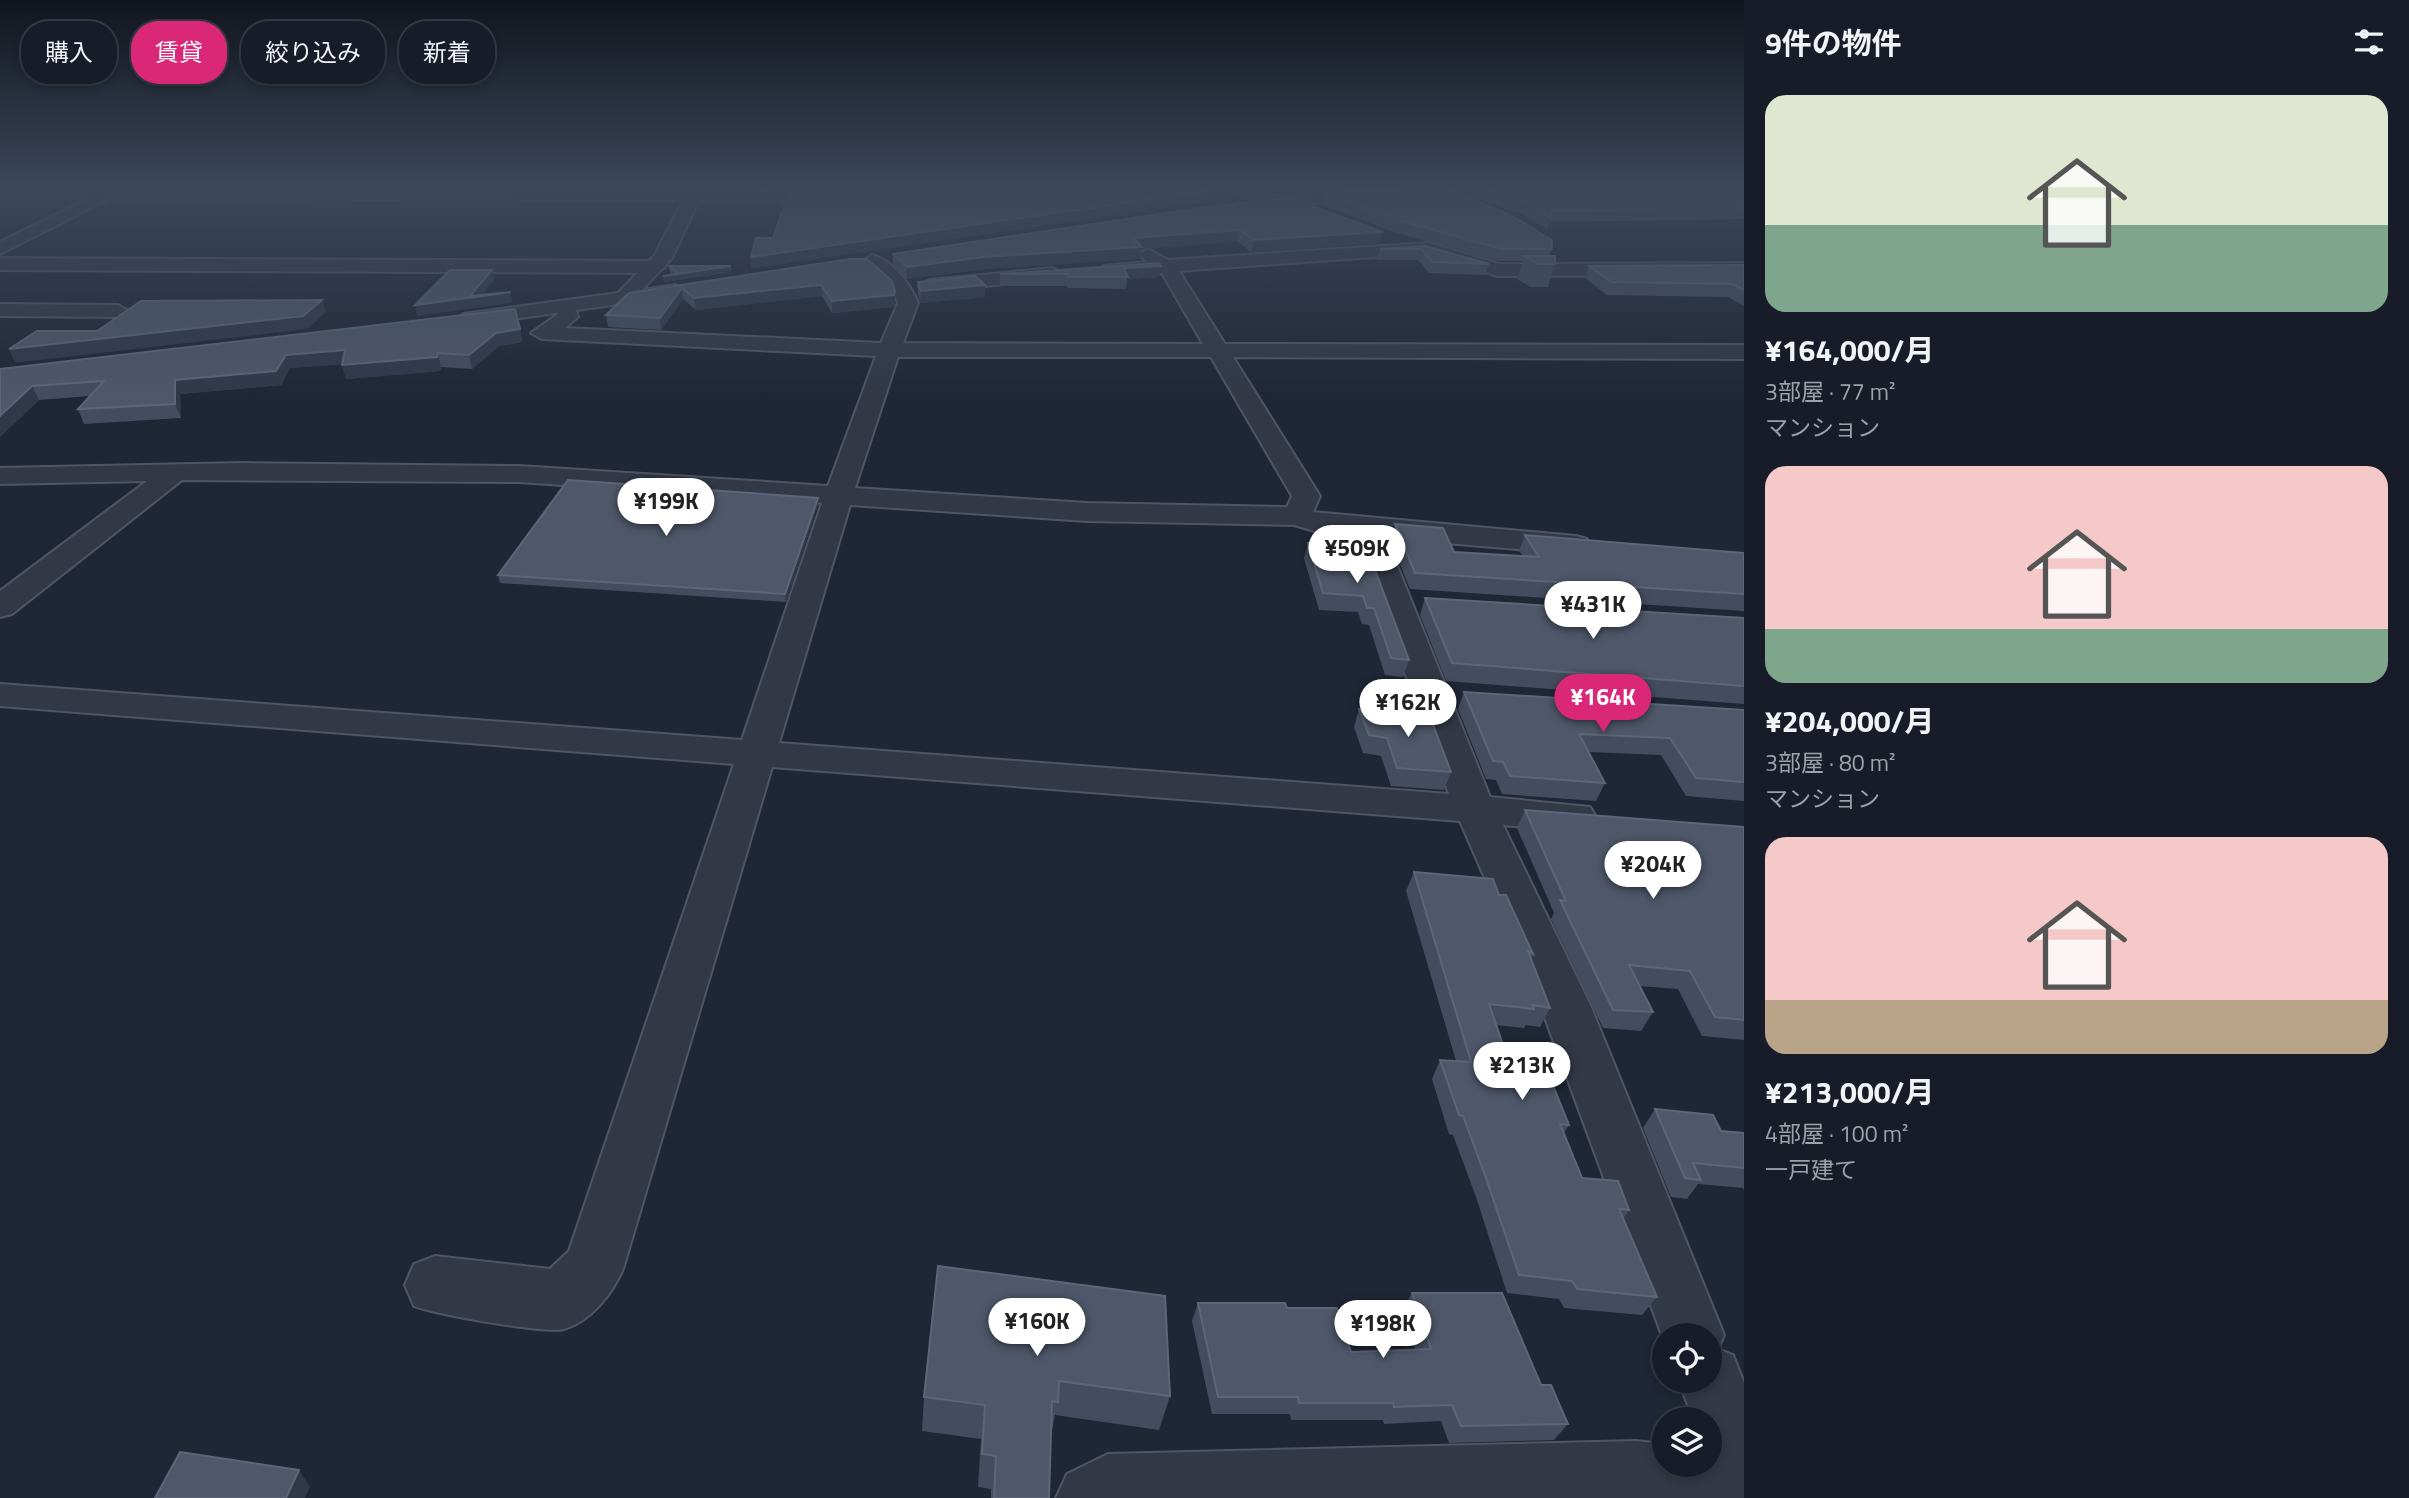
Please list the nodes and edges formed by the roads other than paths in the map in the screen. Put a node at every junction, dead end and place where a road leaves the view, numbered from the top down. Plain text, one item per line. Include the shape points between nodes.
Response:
1 (660, 260) edge
2 (876, 260) edge
3 (1157, 260) edge
4 (1254, 260) edge
5 (1466, 260) edge
6 (1577, 260) edge
7 (0, 264) edge
8 (1165, 266) junction
9 (656, 267) junction
10 (1744, 269) edge
11 (1593, 270) junction
12 (1096, 271) edge
13 (1068, 273) edge
14 (696, 287) edge
15 (902, 288) junction
16 (629, 298) junction
17 (567, 307) junction
18 (0, 310) edge
19 (118, 311) dead end
20 (438, 323) edge
21 (888, 350) junction
22 (1217, 350) junction
23 (1744, 352) edge
24 (177, 472) junction
25 (0, 476) edge
26 (839, 494) junction
27 (1297, 516) junction
28 (1366, 525) junction
29 (1610, 548) edge
30 (0, 607) edge
31 (1429, 693) junction
32 (0, 695) edge
33 (1470, 696) edge
34 (758, 753) junction
35 (1475, 810) junction
36 (1609, 820) edge
37 (435, 1285) dead end
38 (1688, 1323) edge
39 (1716, 1393) edge
40 (1744, 1466) edge
41 (1744, 1486) edge
42 (1091, 1498) edge

1 - 9 street
2 - 15 street via 865,262
3 - 8 street
4 - 8 street
5 - 11 street via 1497,270
6 - 11 street
7 - 9 street
8 - 12 street
8 - 22 street
9 - 16 street via 628,292
10 - 11 street
13 - 15 street
14 - 16 street
15 - 21 street via 908,303
16 - 17 street
17 - 20 street
17 - 21 street via 568,317 542,333
18 - 19 street
21 - 22 street
21 - 26 street
22 - 23 street
22 - 27 street via 1306,496
24 - 25 street
24 - 26 street via 519,474
24 - 30 street
26 - 27 street via 1087,512
26 - 34 street
27 - 28 street via 1318,523
28 - 29 street
28 - 31 street via 1409,602
31 - 33 street
31 - 35 street
32 - 34 street
34 - 35 street
34 - 37 street via 593,1269 561,1300
35 - 36 street
35 - 38 street via 1566,1007
39 - 40 street
41 - 42 street via 1636,1475 1108,1488

